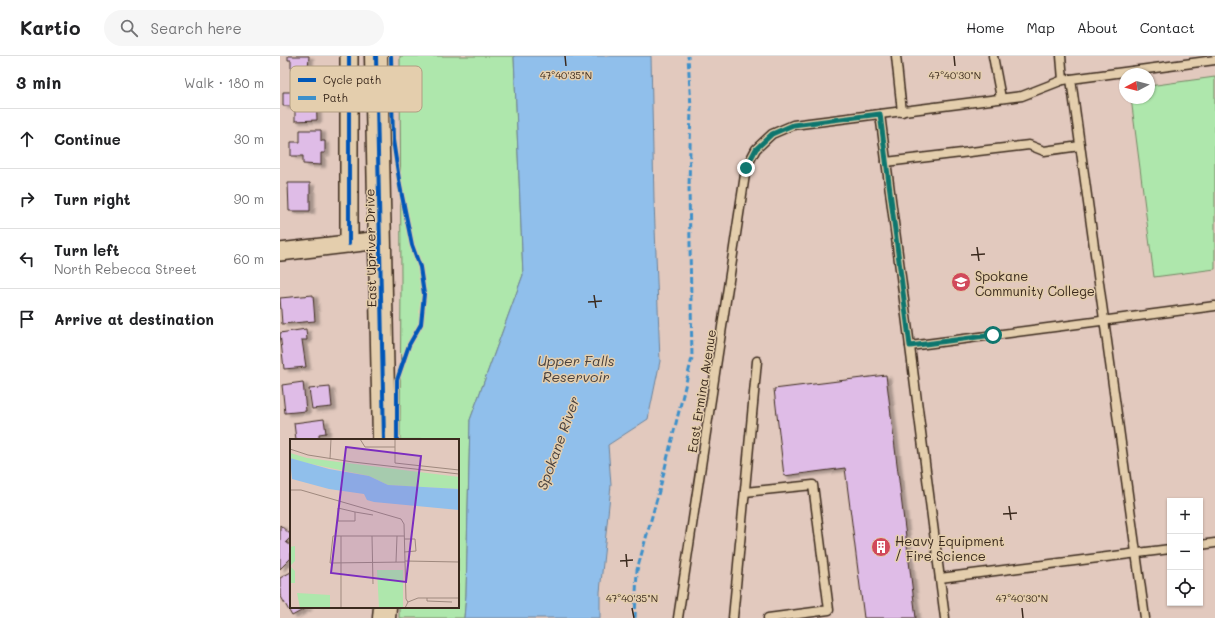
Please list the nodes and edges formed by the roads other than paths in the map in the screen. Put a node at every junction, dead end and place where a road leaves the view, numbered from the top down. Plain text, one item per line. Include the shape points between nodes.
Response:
1 (376, 56) edge
2 (896, 56) edge
3 (993, 56) edge
4 (1061, 56) edge
5 (1215, 60) edge
6 (376, 66) edge
7 (1067, 80) junction
8 (1001, 98) junction
9 (349, 112) edge
10 (377, 112) edge
11 (902, 112) junction
12 (880, 114) junction
13 (1080, 146) junction
14 (886, 162) junction
15 (380, 240) junction
16 (349, 244) junction
17 (280, 252) edge
18 (1215, 306) edge
19 (1104, 320) junction
20 (910, 346) junction
21 (757, 361) dead end
22 (384, 439) edge
23 (745, 492) junction
24 (1215, 543) edge
25 (1203, 545) edge
26 (1167, 549) edge
27 (1137, 553) junction
28 (940, 578) junction
29 (385, 608) edge
30 (384, 618) edge
31 (678, 618) edge
32 (733, 618) edge
33 (768, 618) edge
34 (945, 618) edge
35 (1145, 618) edge

1 - 6 street, East Upriver Drive
2 - 11 lane
3 - 8 lane
4 - 7 lane
5 - 7 lane, East Ermina Avenue
7 - 8 lane, East Ermina Avenue via 1022,96
7 - 13 lane
8 - 11 lane, East Ermina Avenue
9 - 16 street, East Upriver Drive
10 - 15 street, East Upriver Drive
11 - 12 lane, East Ermina Avenue
12 - 14 lane
12 - 31 lane, East Ermina Avenue via 793,125 772,134 756,149 746,168
13 - 14 lane via 1044,151 1029,145
13 - 19 lane
14 - 20 lane
15 - 16 street
15 - 22 street, East Upriver Drive
16 - 17 street
18 - 19 lane
19 - 20 lane
19 - 27 lane
20 - 28 lane
21 - 23 lane
23 - 32 lane
23 - 33 lane via 813,485 829,610
24 - 25 lane
26 - 27 lane
27 - 28 lane
27 - 35 lane
28 - 34 lane
29 - 30 street

